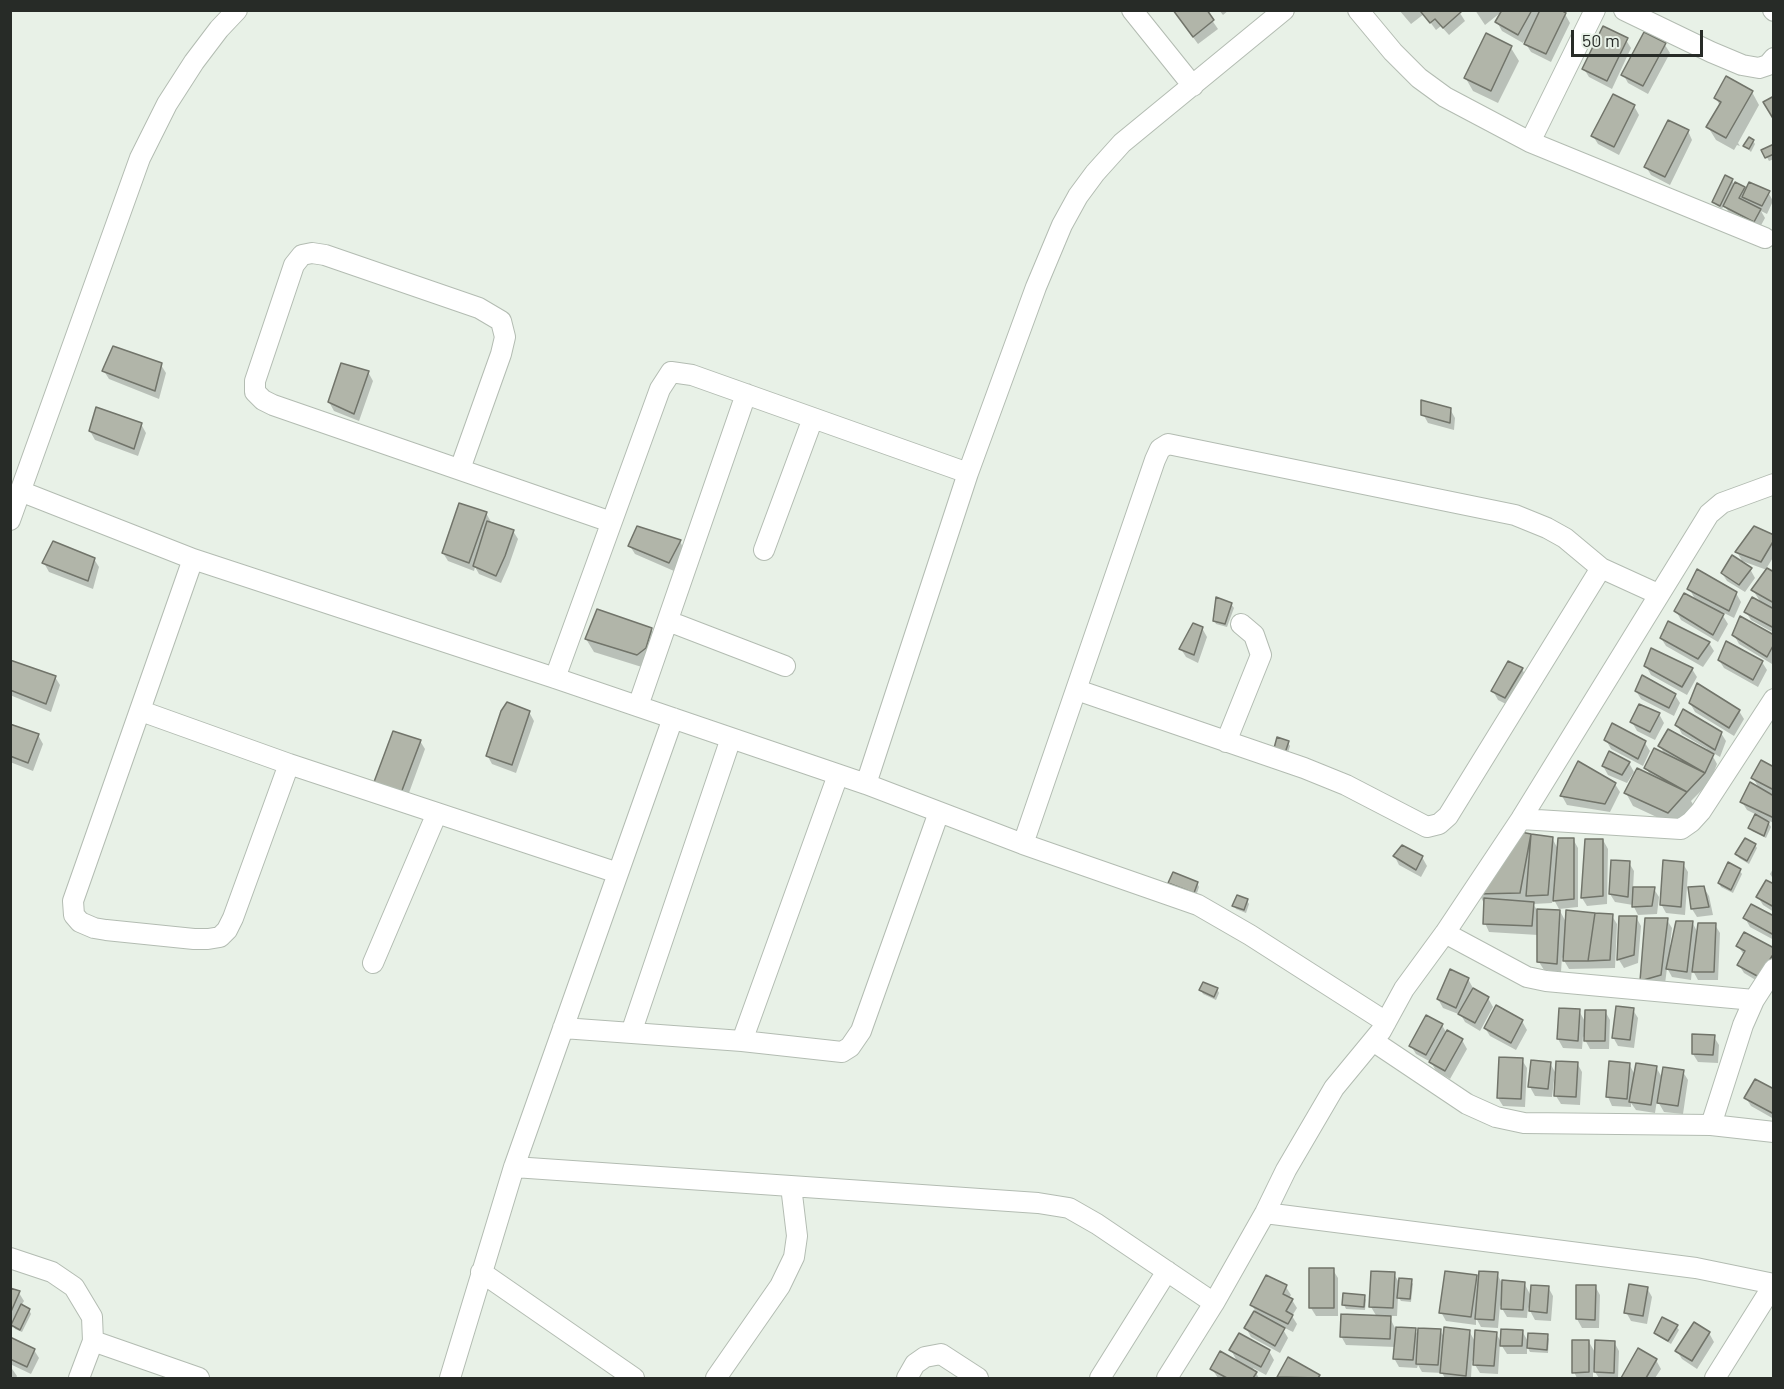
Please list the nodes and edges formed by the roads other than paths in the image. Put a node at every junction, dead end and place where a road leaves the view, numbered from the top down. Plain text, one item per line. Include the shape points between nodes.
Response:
1 (237, 10) edge
2 (1132, 10) edge
3 (1284, 10) edge
4 (1358, 10) edge
5 (1595, 10) edge
6 (1624, 10) edge
7 (1773, 58) edge
8 (1193, 86) junction
9 (1530, 142) junction
10 (1765, 238) dead end
11 (746, 394) junction
12 (813, 418) junction
13 (460, 469) junction
14 (968, 473) junction
15 (1773, 484) edge
16 (20, 491) junction
17 (10, 520) edge
18 (611, 522) junction
19 (764, 550) dead end
20 (193, 559) junction
21 (1601, 568) junction
22 (1658, 594) junction
23 (668, 621) junction
24 (1241, 624) dead end
25 (785, 666) dead end
26 (555, 678) junction
27 (1077, 690) junction
28 (1773, 699) edge
29 (638, 706) junction
30 (141, 711) junction
31 (673, 718) junction
32 (731, 738) junction
33 (1226, 742) junction
34 (290, 765) junction
35 (838, 775) junction
36 (866, 784) junction
37 (939, 812) junction
38 (437, 813) junction
39 (1521, 819) junction
40 (1023, 843) junction
41 (618, 873) junction
42 (1445, 933) junction
43 (373, 963) dead end
44 (1773, 969) edge
45 (1754, 1000) junction
46 (1386, 1022) junction
47 (563, 1028) junction
48 (631, 1033) junction
49 (742, 1041) junction
50 (1373, 1041) junction
51 (1711, 1125) junction
52 (1773, 1132) edge
53 (514, 1167) junction
54 (791, 1186) junction
55 (1265, 1213) junction
56 (10, 1258) edge
57 (1167, 1271) junction
58 (481, 1272) junction
59 (1773, 1284) edge
60 (1214, 1303) junction
61 (93, 1341) junction
62 (79, 1378) edge
63 (199, 1378) edge
64 (450, 1378) edge
65 (634, 1378) edge
66 (716, 1378) edge
67 (907, 1378) edge
68 (978, 1378) edge
69 (1100, 1378) edge
70 (1167, 1378) edge
71 (1715, 1378) edge

1 - 16 street via 194,62 140,158
2 - 8 street
3 - 8 street
4 - 9 street via 1419,78 1445,97
5 - 9 street
6 - 7 street via 1742,65 1759,68
8 - 14 street via 1122,143 1078,196 1036,286
9 - 10 street
11 - 12 street
11 - 18 street via 692,375 671,372 660,389
11 - 23 street
12 - 14 street
12 - 19 street
13 - 13 street via 273,405 255,392 255,381 294,265 302,255 325,255 479,308 501,321 505,337 501,354
13 - 18 street
14 - 36 street
15 - 22 street via 1722,503 1709,514
16 - 17 street
16 - 20 street
18 - 26 street
20 - 26 street
20 - 30 street
21 - 22 street
21 - 27 street via 1565,537 1515,515 1168,444 1160,449 1155,460
21 - 33 street via 1448,816 1439,824 1427,827 1346,785
22 - 39 street
23 - 25 street
23 - 29 street
24 - 33 street via 1254,635 1260,655
26 - 29 street
27 - 33 street
27 - 40 street
28 - 39 street via 1701,812 1681,829
29 - 31 street
30 - 34 street
30 - 34 street via 73,901 74,915 94,928 194,939 220,937 233,918
31 - 32 street
31 - 41 street
32 - 35 street
32 - 48 street
34 - 38 street
35 - 36 street
35 - 49 street
36 - 37 street
37 - 40 street
37 - 49 street via 861,1031 850,1047 842,1052
38 - 41 street
38 - 43 street
39 - 42 street
40 - 46 street via 1198,906
41 - 47 street
42 - 45 street via 1527,977
42 - 46 street via 1404,989
44 - 45 street
45 - 51 street
46 - 50 street
47 - 48 street
47 - 53 street
48 - 49 street
50 - 51 street via 1467,1104 1496,1117 1524,1123
50 - 55 street via 1335,1088
51 - 52 street
53 - 54 street
53 - 58 street
54 - 57 street via 1069,1208
54 - 66 street via 797,1236 794,1257 780,1286
55 - 59 street via 1696,1268
55 - 60 street
56 - 61 street via 52,1272 74,1287 92,1317
57 - 60 street
57 - 69 street
58 - 64 street
58 - 65 street
59 - 71 street
60 - 70 street
61 - 62 street
61 - 63 street
67 - 68 street via 915,1364 940,1354

